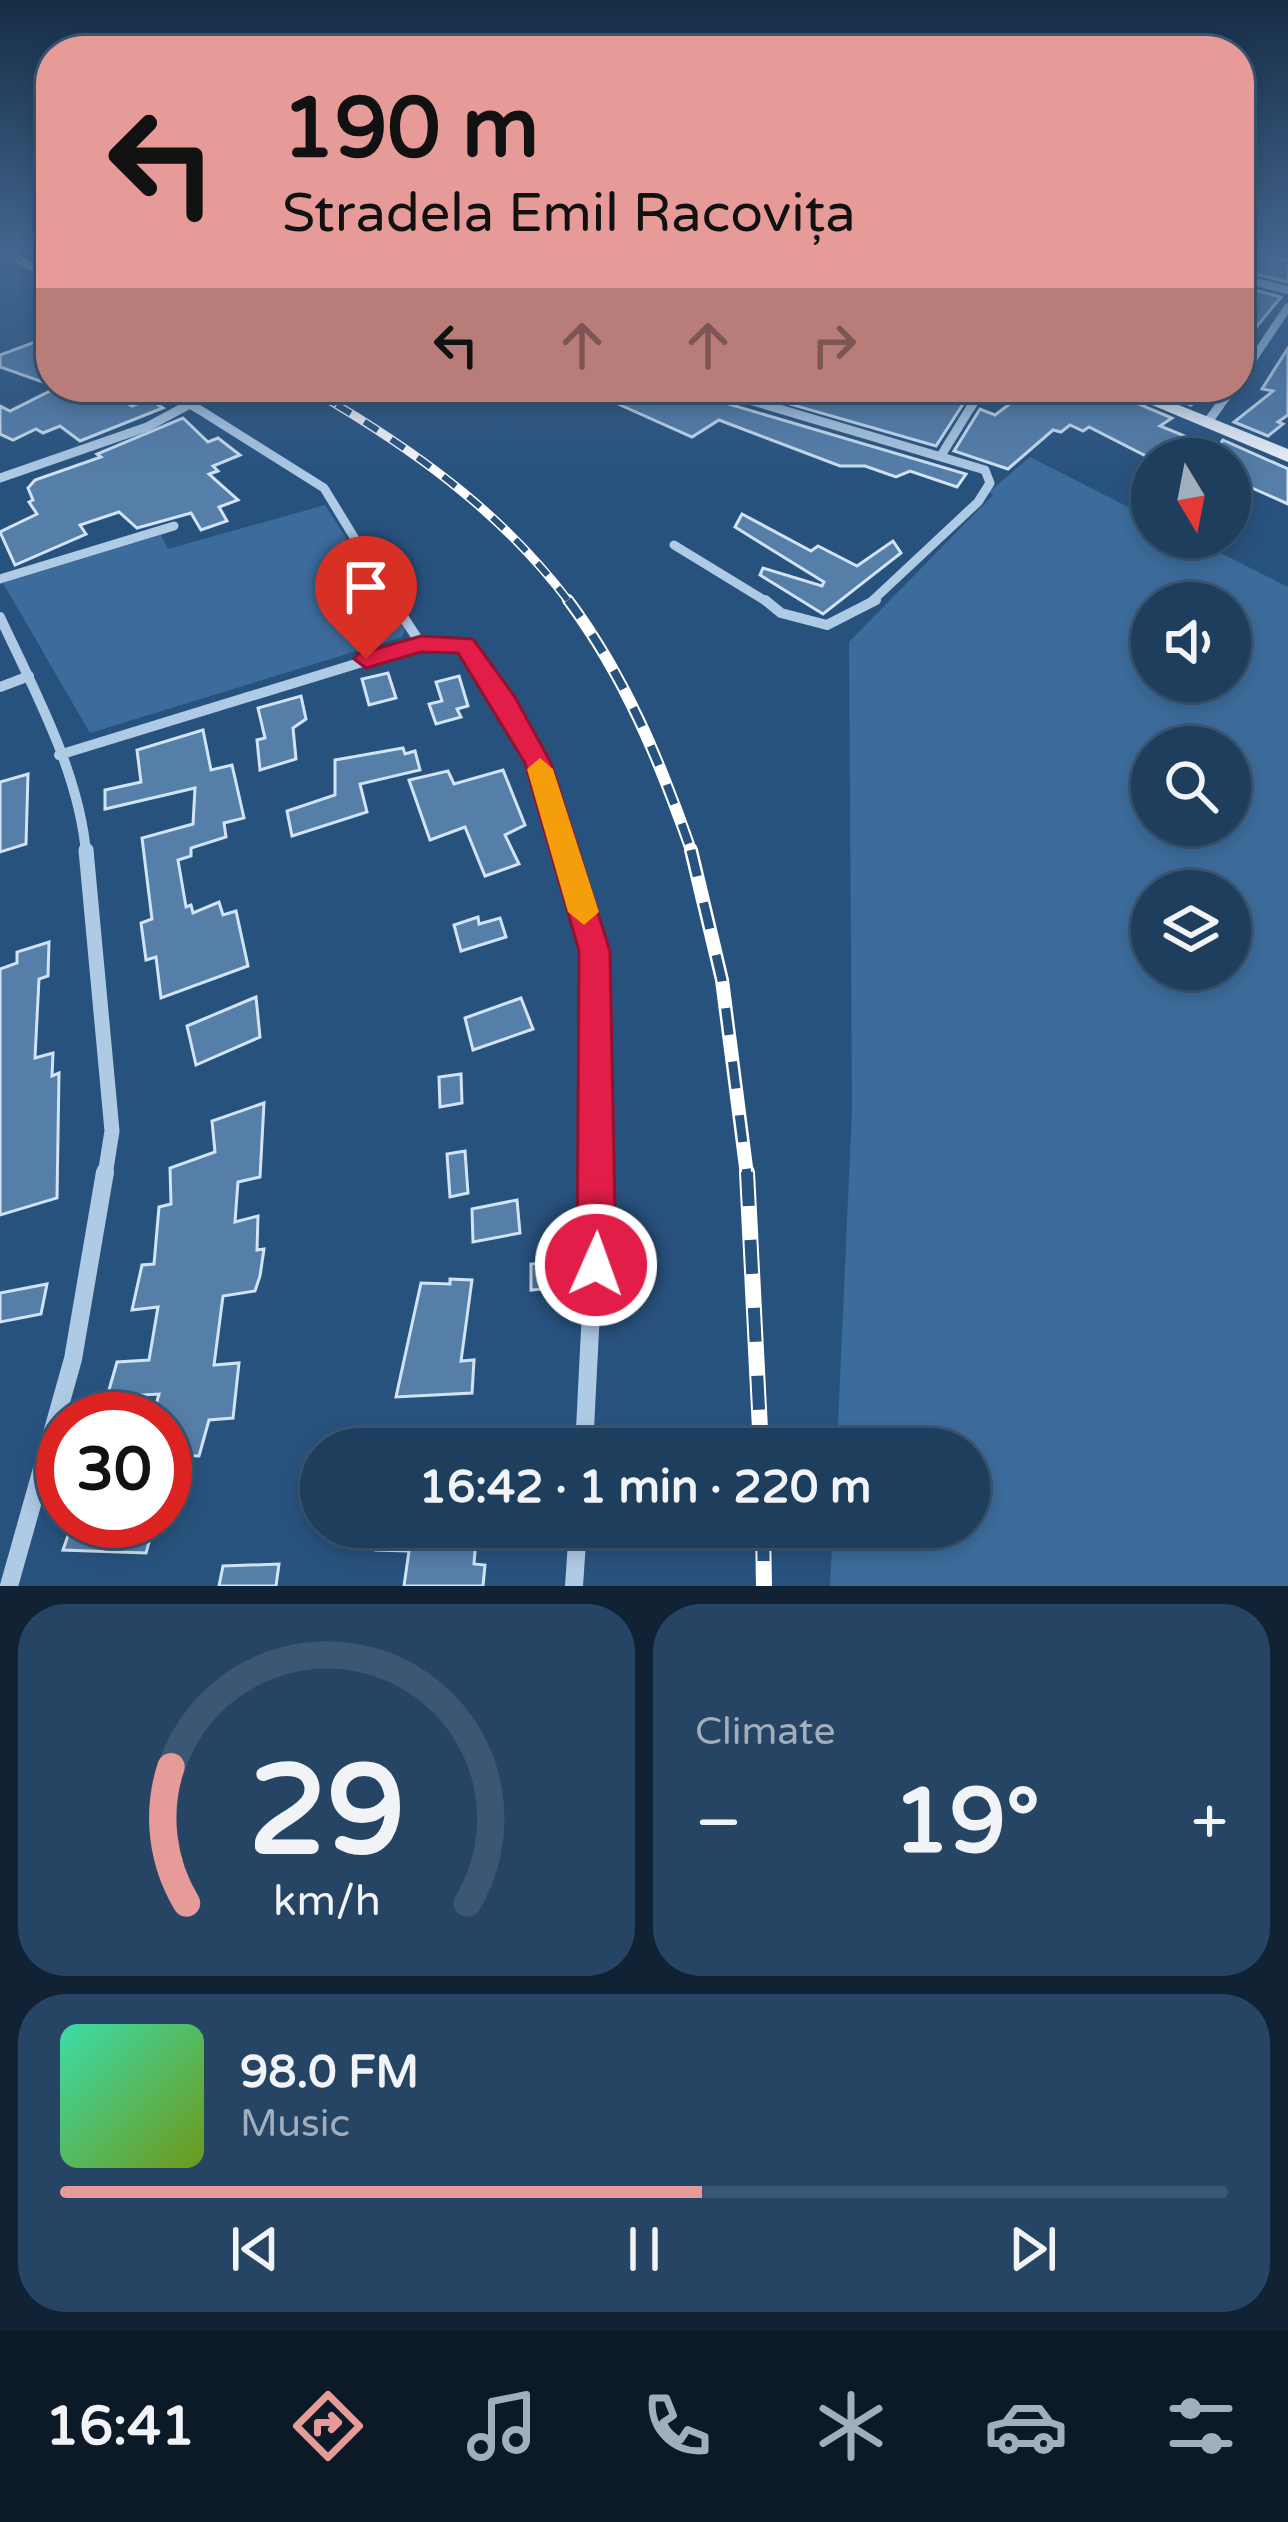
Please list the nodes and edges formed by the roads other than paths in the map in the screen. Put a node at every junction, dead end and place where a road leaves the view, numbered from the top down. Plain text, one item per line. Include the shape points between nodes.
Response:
1 (1274, 329) edge
2 (1254, 358) edge
3 (184, 402) edge
4 (754, 402) edge
5 (975, 402) edge
6 (1155, 402) edge
7 (1223, 402) edge
8 (189, 405) junction
9 (1207, 423) junction
10 (942, 454) junction
11 (1288, 456) edge
12 (0, 478) edge
13 (174, 526) dead end
14 (674, 545) dead end
15 (0, 579) edge
16 (0, 616) edge
17 (421, 644) junction
18 (29, 676) junction
19 (0, 687) edge
20 (59, 755) junction
21 (585, 1428) edge
22 (577, 1548) edge
23 (9, 1586) edge
24 (574, 1586) edge

1 - 2 street
3 - 8 street
4 - 10 street
5 - 10 street
6 - 9 main road
7 - 9 street
8 - 12 street via 147,428
8 - 17 street via 324,488
9 - 11 main road
10 - 14 street via 990,478 978,502 882,598 834,623 781,613
13 - 15 street
16 - 18 street
17 - 20 street
17 - 21 street via 465,645 506,704 538,763 594,951 599,1227
18 - 19 street
18 - 20 street
20 - 23 street via 84,830 112,1131 74,1359
22 - 24 street

